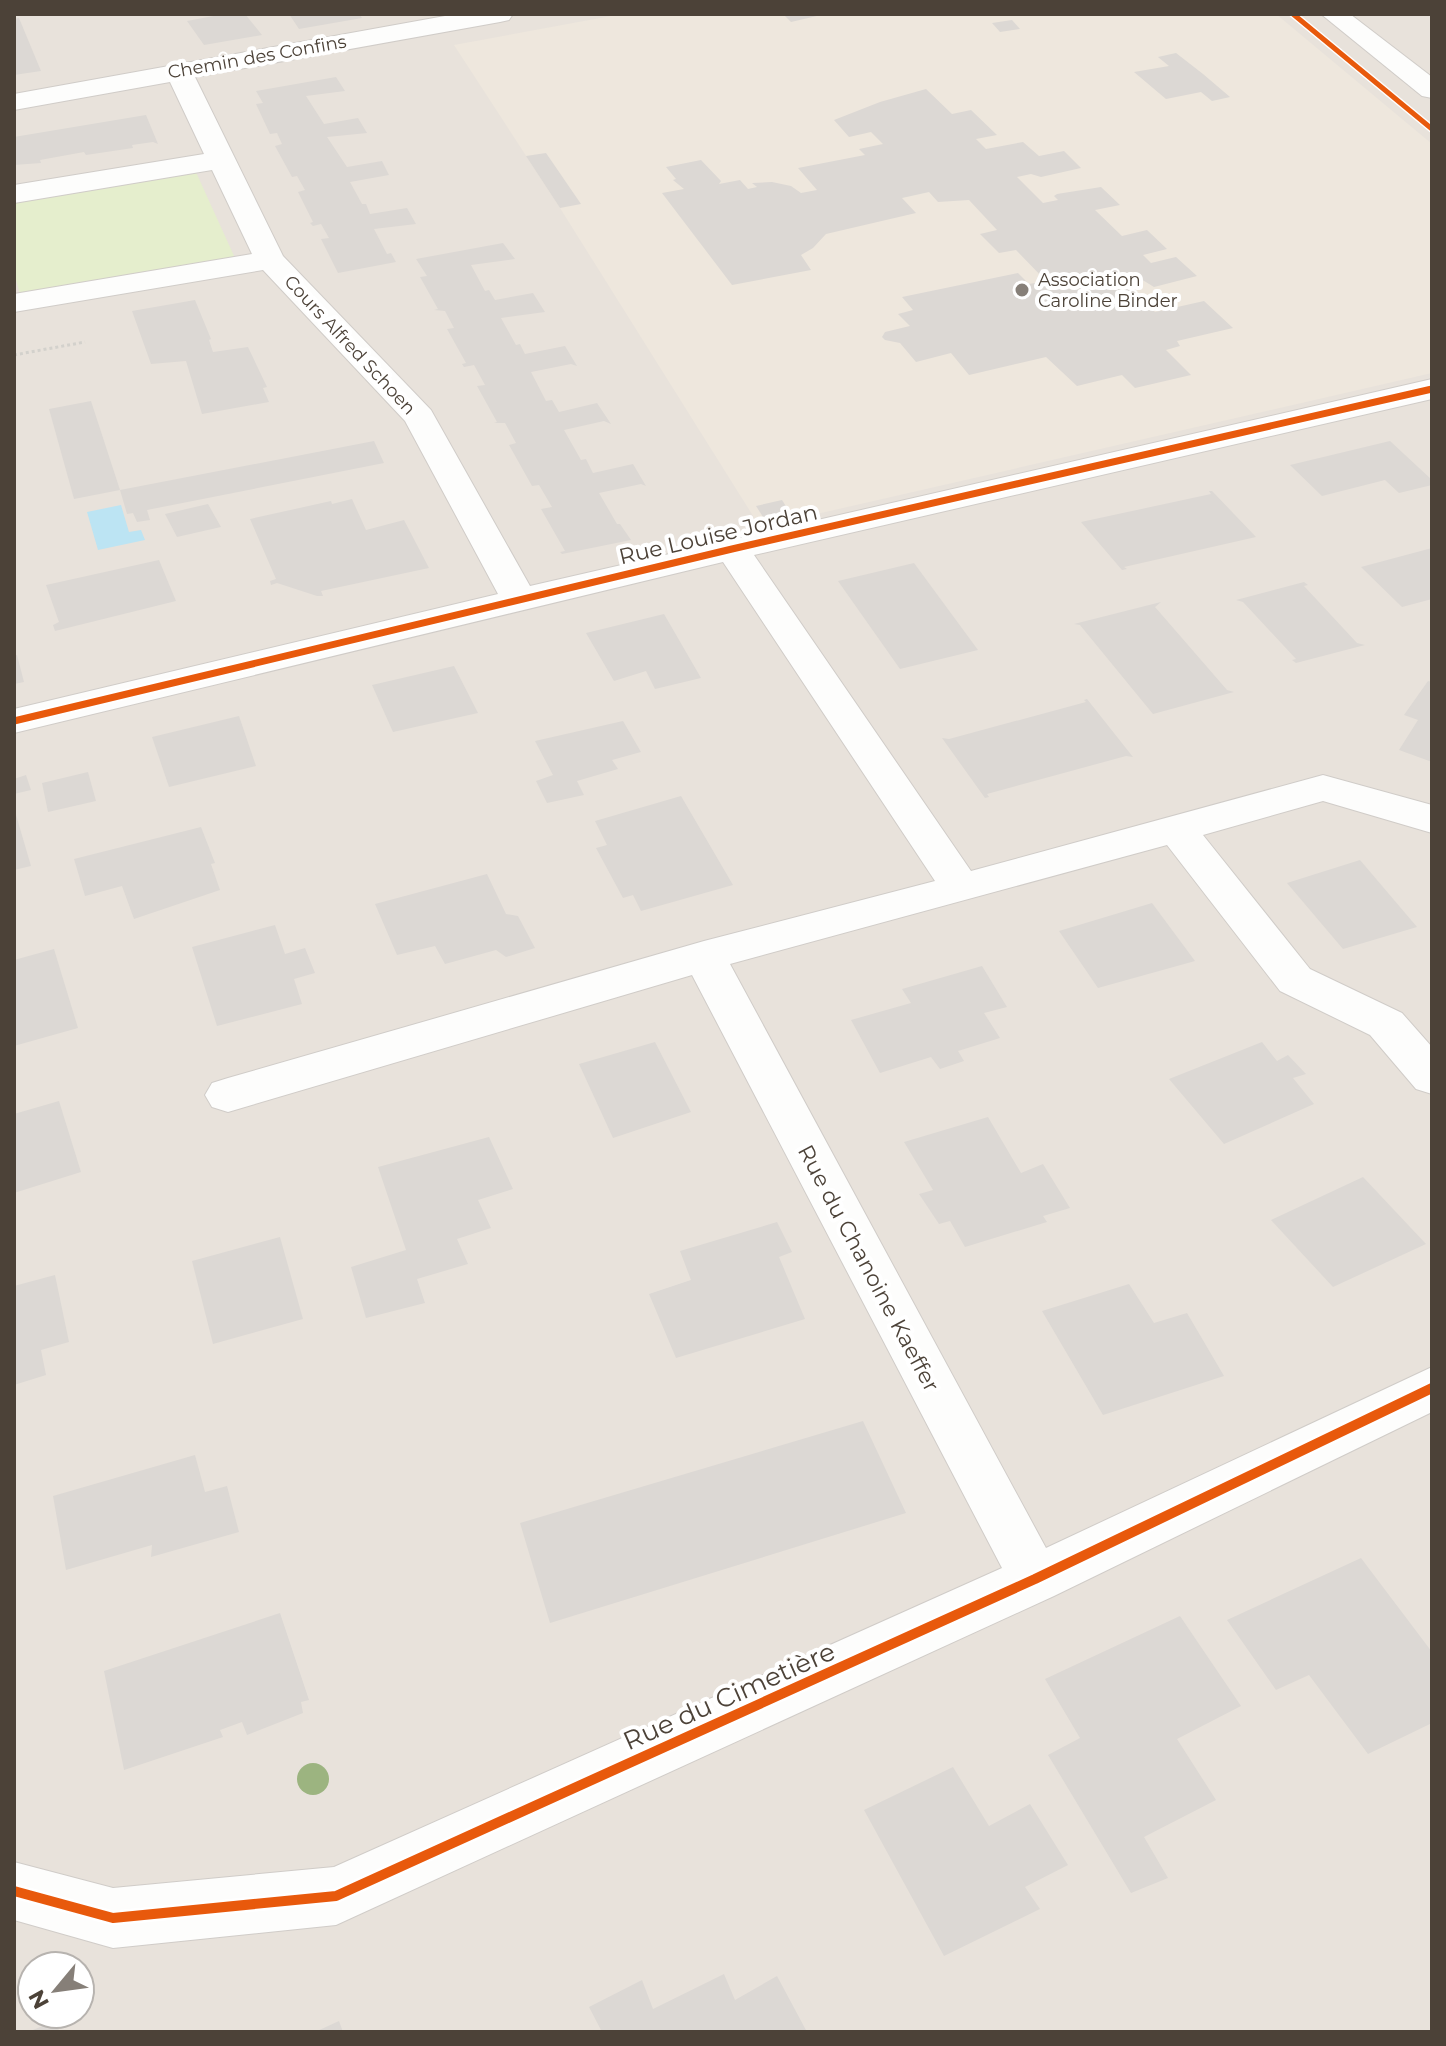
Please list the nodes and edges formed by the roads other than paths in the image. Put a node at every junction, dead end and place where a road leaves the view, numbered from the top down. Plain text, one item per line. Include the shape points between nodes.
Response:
1 (500, 14) edge
2 (1334, 14) edge
3 (1432, 59) edge
4 (1400, 64) junction
5 (178, 71) junction
6 (1432, 90) edge
7 (14, 102) edge
8 (222, 160) junction
9 (14, 194) edge
10 (270, 260) junction
11 (14, 303) edge
12 (1432, 389) edge
13 (732, 549) junction
14 (520, 600) junction
15 (14, 721) edge
16 (1432, 819) edge
17 (1177, 830) junction
18 (961, 888) junction
19 (704, 956) junction
20 (1432, 1077) edge
21 (228, 1095) dead end
22 (1432, 1388) edge
23 (1035, 1579) junction
24 (14, 1891) edge

1 - 5 street, Chemin des Confins
2 - 4 street
3 - 4 street
4 - 6 street
5 - 7 street, Chemin des Confins
5 - 8 street, Cours Alfred Schoen
8 - 9 street
8 - 10 street, Cours Alfred Schoen
10 - 11 street, Cours Alfred Schoen
10 - 14 street, Cours Alfred Schoen via 419,417
12 - 13 street, Rue Louise Jordan
13 - 14 street, Rue Louise Jordan
13 - 18 street
14 - 15 street, Rue Louise Jordan
16 - 17 street via 1323,788
17 - 18 street
17 - 20 street via 1295,980 1386,1024
18 - 19 street
19 - 21 street
19 - 23 street, Rue du Chanoine Kaeffer
22 - 23 street, Rue du Cimetière
23 - 24 street, Rue du Cimetière via 336,1896 113,1918

